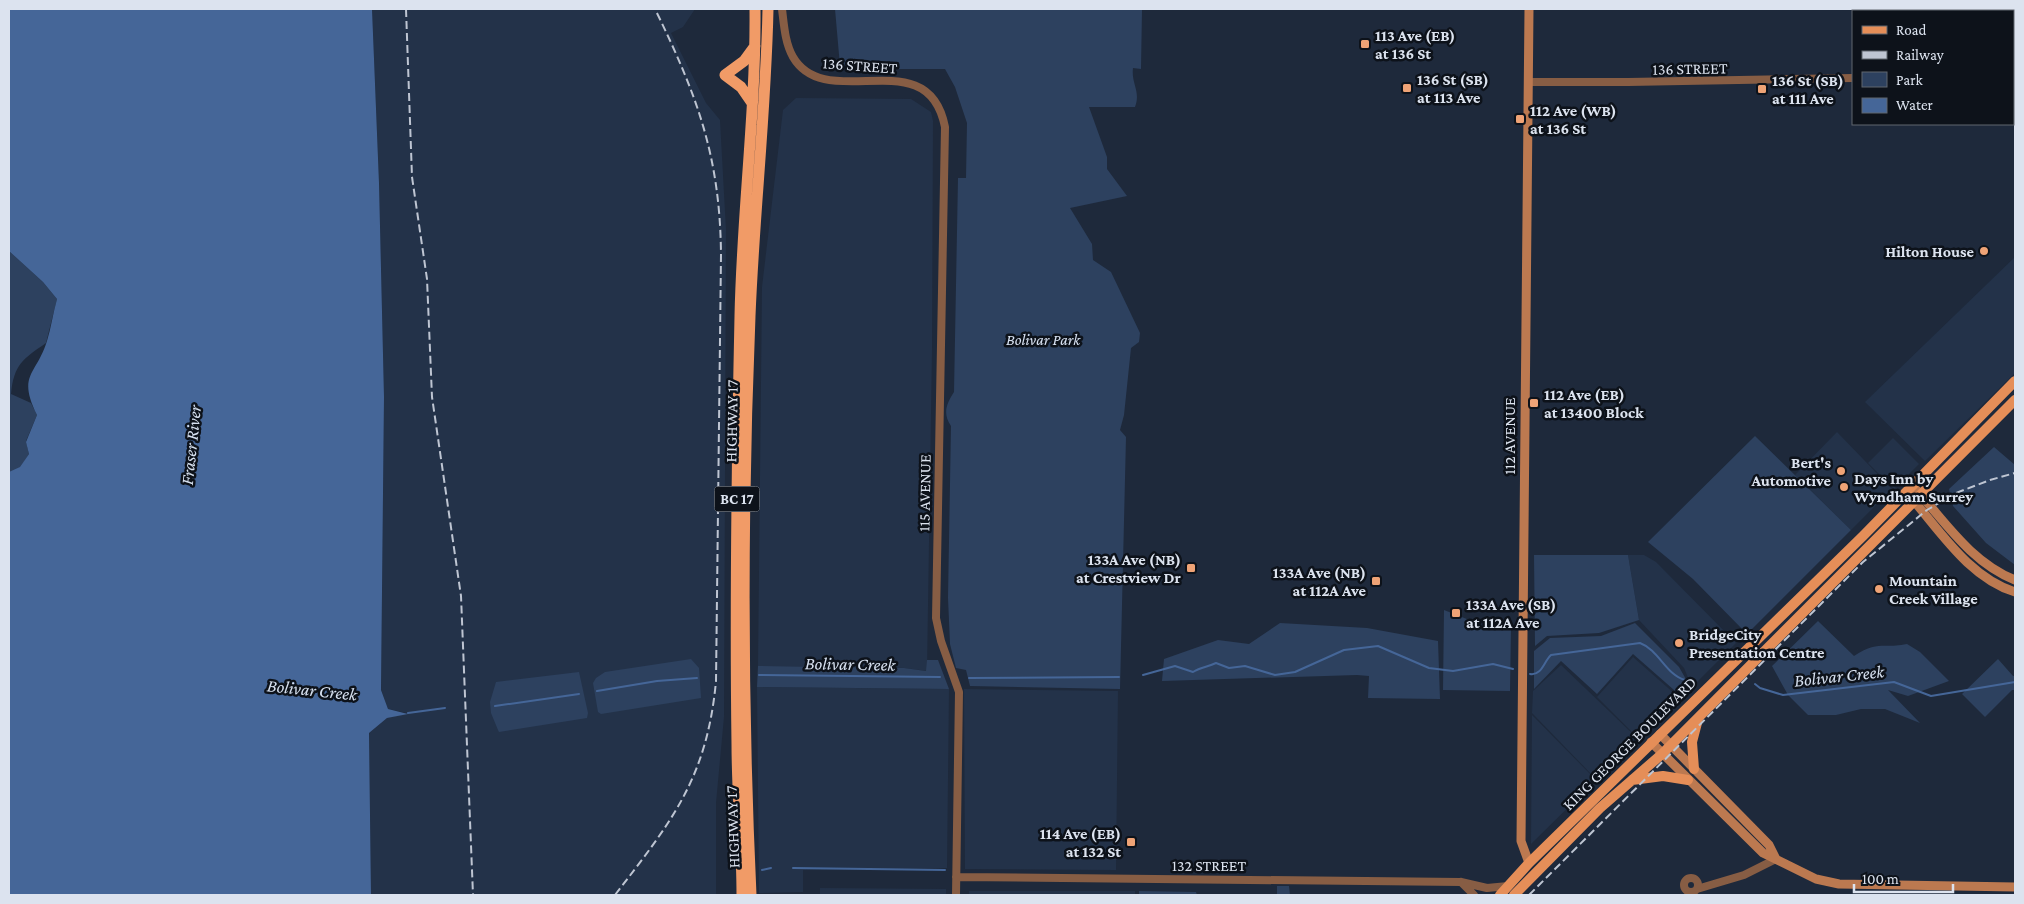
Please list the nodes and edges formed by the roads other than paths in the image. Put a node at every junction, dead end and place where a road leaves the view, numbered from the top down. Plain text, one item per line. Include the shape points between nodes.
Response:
1 (755, 9) edge
2 (768, 9) edge
3 (782, 9) edge
4 (1529, 9) edge
5 (755, 46) junction
6 (1852, 78) edge
7 (1528, 82) junction
8 (928, 93) joint
9 (752, 103) junction
10 (2015, 381) edge
11 (2015, 400) edge
12 (1909, 488) junction
13 (1917, 497) junction
14 (2015, 580) edge
15 (2015, 592) edge
16 (1699, 717) junction
17 (1660, 734) junction
18 (1651, 742) junction
19 (1671, 745) junction
20 (1662, 754) junction
21 (1694, 770) junction
22 (1632, 780) junction
23 (1688, 780) junction
24 (1776, 859) junction
25 (1529, 863) junction
26 (1533, 875) junction
27 (956, 877) junction
28 (1461, 882) junction
29 (1508, 886) junction
30 (2015, 887) edge
31 (1692, 890) edge
32 (742, 895) edge
33 (751, 895) edge
34 (956, 895) edge
35 (1474, 895) edge
36 (1500, 895) edge
37 (1514, 895) edge

1 - 5 highway, HIGHWAY 17 / BC 17
2 - 33 highway, HIGHWAY 17 / BC 17 via 766,86 752,279 746,477 746,741
3 - 8 street, 136 STREET via 787,42 794,59 812,76 899,81 916,85
4 - 7 main road, 112 AVENUE
5 - 9 highway, HIGHWAY 17 / BC 17
5 - 9 highway via 744,61 725,75 741,87
6 - 7 street, 136 STREET
7 - 25 main road, 112 AVENUE via 1521,841
8 - 27 street, 115 AVENUE via 943,114 945,127 936,618 959,692
9 - 32 highway, HIGHWAY 17 / BC 17 via 743,224 739,392 736,682
10 - 12 main road, KING GEORGE BOULEVARD
11 - 13 main road, KING GEORGE BOULEVARD
12 - 13 main road
12 - 17 main road, KING GEORGE BOULEVARD
13 - 14 main road via 1977,558
13 - 15 main road via 1962,557 1996,583
13 - 16 main road, KING GEORGE BOULEVARD
16 - 19 main road, KING GEORGE BOULEVARD
16 - 21 main road via 1692,742
17 - 18 main road, KING GEORGE BOULEVARD
17 - 19 main road
18 - 20 main road
18 - 25 main road, KING GEORGE BOULEVARD
19 - 20 main road, KING GEORGE BOULEVARD
19 - 21 main road
20 - 22 main road, KING GEORGE BOULEVARD
20 - 23 main road
21 - 24 main road via 1769,845
22 - 23 main road via 1662,776
22 - 26 main road, KING GEORGE BOULEVARD
23 - 24 main road via 1763,853
24 - 30 main road via 1816,879 1840,884
24 - 31 street via 1744,875
25 - 26 main road
25 - 29 main road, KING GEORGE BOULEVARD
26 - 37 main road, KING GEORGE BOULEVARD
27 - 28 street, 132 STREET
27 - 34 street, 115 AVENUE
28 - 29 street, 132 STREET via 1487,888
28 - 35 street
29 - 36 main road, KING GEORGE BOULEVARD

